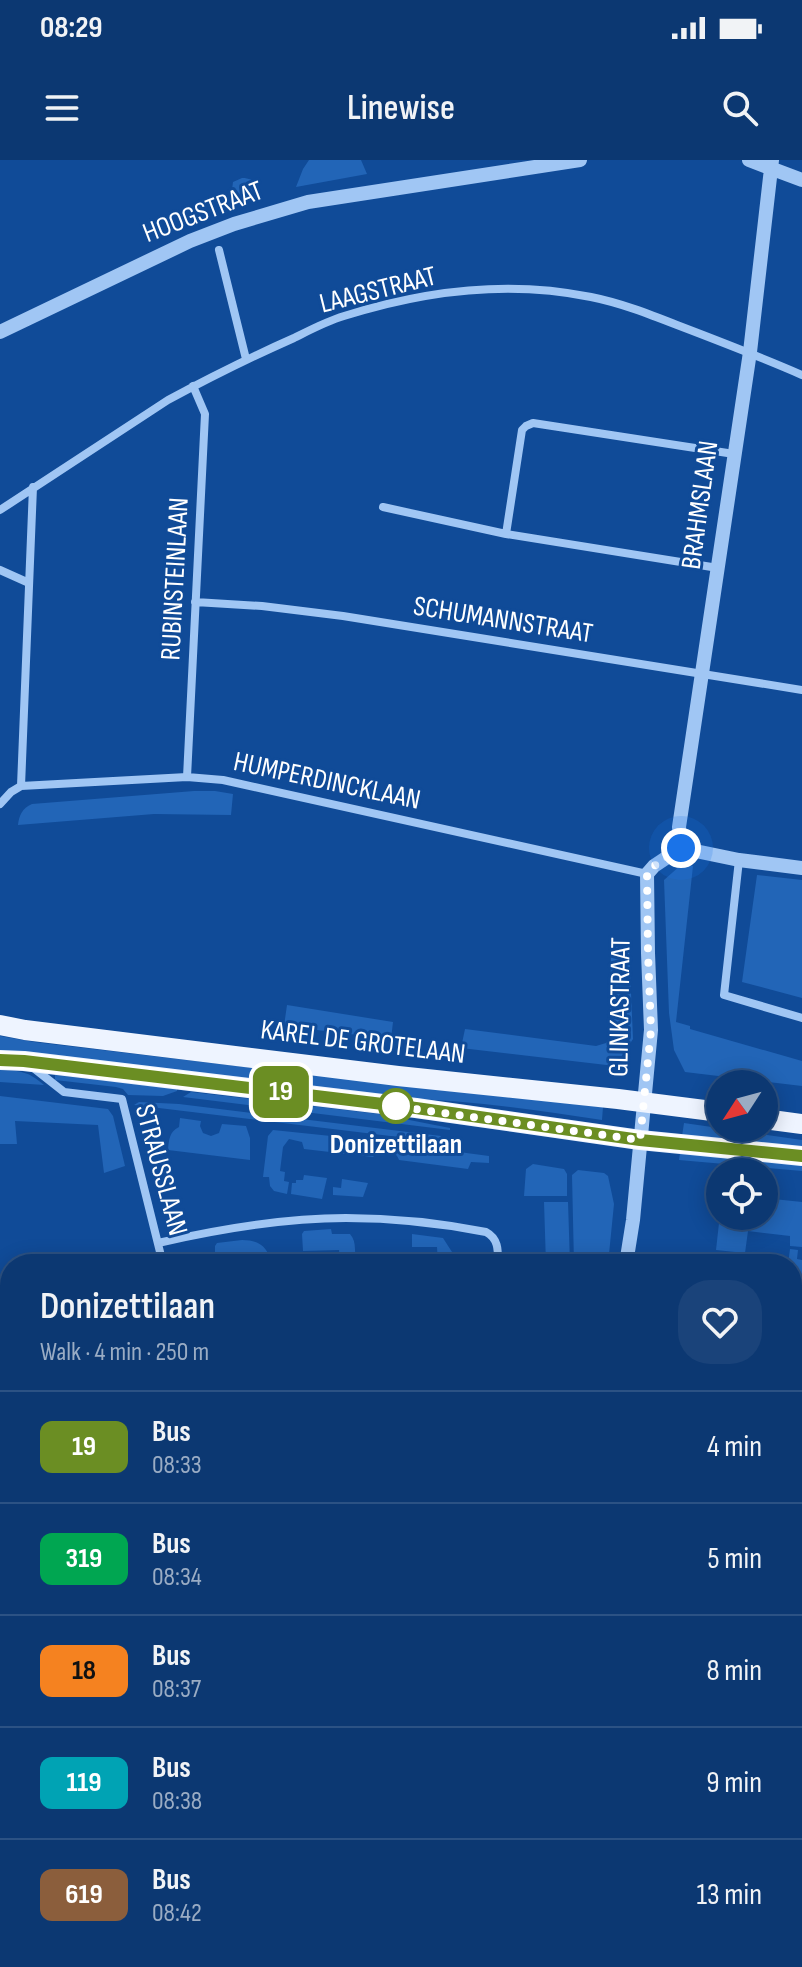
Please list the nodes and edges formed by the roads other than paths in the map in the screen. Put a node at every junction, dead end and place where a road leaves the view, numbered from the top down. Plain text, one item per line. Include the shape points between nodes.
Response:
1 (580, 160) edge
2 (749, 160) edge
3 (771, 165) edge
4 (802, 180) edge
5 (219, 250) dead end
6 (0, 332) edge
7 (750, 352) junction
8 (246, 359) junction
9 (802, 375) edge
10 (193, 386) junction
11 (734, 454) junction
12 (33, 487) junction
13 (383, 507) dead end
14 (0, 510) edge
15 (506, 534) junction
16 (718, 568) junction
17 (0, 570) edge
18 (29, 583) junction
19 (195, 602) junction
20 (702, 674) junction
21 (802, 690) edge
22 (187, 777) junction
23 (21, 786) junction
24 (0, 804) edge
25 (681, 848) junction
26 (739, 860) junction
27 (802, 868) edge
28 (647, 874) junction
29 (802, 1018) edge
30 (0, 1025) edge
31 (0, 1060) edge
32 (24, 1061) junction
33 (644, 1102) junction
34 (706, 1110) edge
35 (778, 1121) edge
36 (802, 1124) edge
37 (640, 1140) junction
38 (802, 1156) edge
39 (158, 1243) junction
40 (161, 1254) edge
41 (498, 1254) edge
42 (628, 1254) edge

1 - 6 street, HOOGSTRAAT via 308,202 190,241
2 - 3 street
3 - 4 street
3 - 7 street, BRAHMSLAAN
5 - 8 street
7 - 8 street, LAAGSTRAAT via 624,305 522,288 421,297 342,316
7 - 9 street, LAAGSTRAAT
7 - 11 street, BRAHMSLAAN
8 - 10 street, LAAGSTRAAT
10 - 12 street, LAAGSTRAAT
10 - 19 street, RUBINSTEINLAAN via 205,414
11 - 15 street via 533,423 522,430
11 - 16 street, BRAHMSLAAN
12 - 14 street, LAAGSTRAAT
12 - 18 street
13 - 15 street
15 - 16 street
16 - 20 street, BRAHMSLAAN
17 - 18 street
18 - 23 street
19 - 20 street, SCHUMANNSTRAAT via 343,616
19 - 22 street, RUBINSTEINLAAN
20 - 21 street, SCHUMANNSTRAAT
20 - 25 street, BRAHMSLAAN via 679,827
22 - 23 street, HUMPERDINCKLAAN
22 - 28 street, HUMPERDINCKLAAN via 279,791
23 - 24 street
25 - 26 street
25 - 28 street
26 - 27 street
26 - 29 street via 724,995
28 - 33 street, GLINKASTRAAT via 651,1030
30 - 33 main road, KAREL DE GROTELAAN
31 - 32 main road
32 - 37 main road
32 - 39 street, STRAUSSLAAN via 64,1092 122,1099
33 - 34 main road, KAREL DE GROTELAAN
33 - 37 street, GLINKASTRAAT
35 - 36 main road
37 - 38 main road
37 - 42 street
39 - 40 street, STRAUSSLAAN
39 - 41 street via 219,1230 344,1218 486,1232 497,1242

